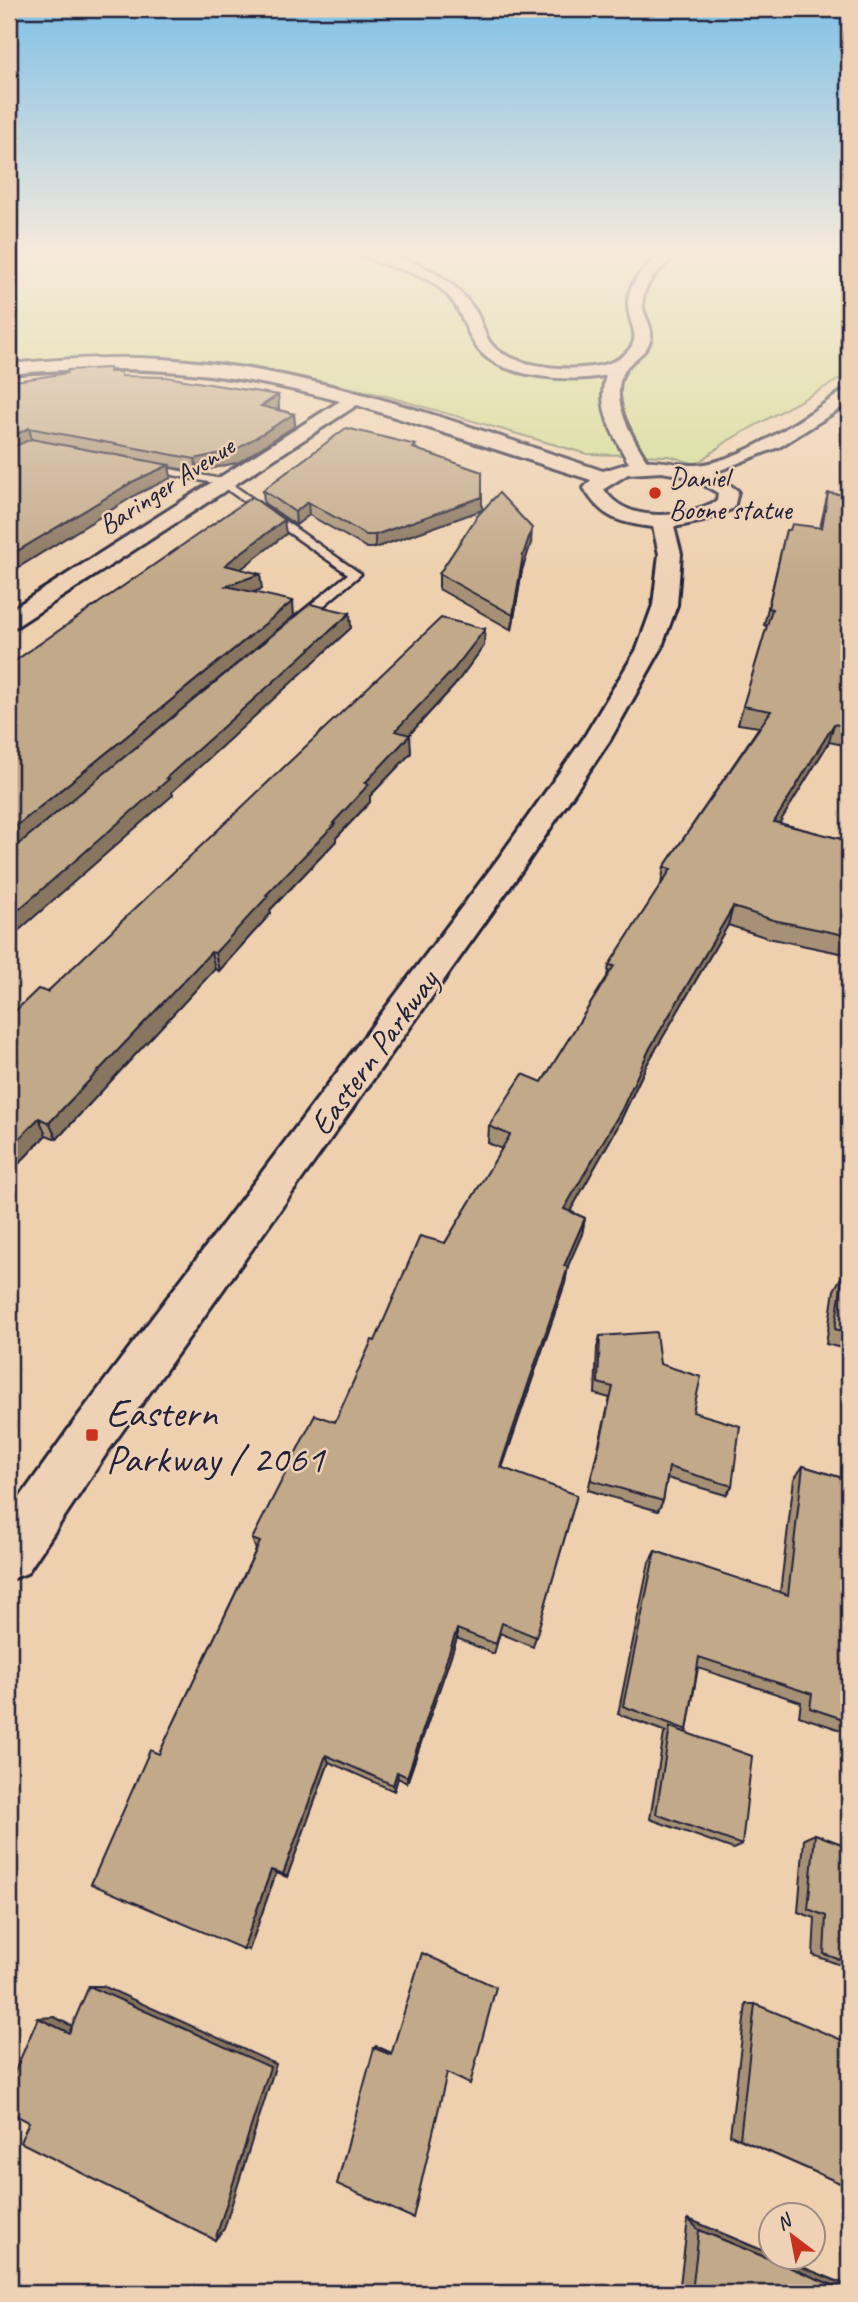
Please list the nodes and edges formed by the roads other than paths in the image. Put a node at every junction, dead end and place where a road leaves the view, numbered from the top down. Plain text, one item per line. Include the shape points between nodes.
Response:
1 (507, 360) edge
2 (627, 360) edge
3 (617, 368) junction
4 (9, 369) edge
5 (533, 369) junction
6 (576, 393) dead end
7 (849, 395) edge
8 (355, 399) junction
9 (593, 404) dead end
10 (614, 420) junction
11 (126, 463) edge
12 (641, 467) junction
13 (692, 471) junction
14 (603, 477) junction
15 (222, 482) junction
16 (662, 521) junction
17 (9, 621) edge
18 (282, 635) edge
19 (9, 1555) edge

1 - 5 street
2 - 3 street
3 - 5 street via 581,372
3 - 10 street via 609,391
4 - 8 street via 156,363 252,373
5 - 6 street
7 - 13 street via 819,416 720,467
8 - 14 street
8 - 15 street, Baringer Avenue
9 - 10 street
10 - 12 street
11 - 15 lane
12 - 13 street
12 - 14 street
13 - 16 street via 713,478 728,491 727,504 714,514
14 - 16 street via 594,488 597,499 615,511
15 - 17 street, Baringer Avenue
15 - 18 lane via 355,573
16 - 19 street, Eastern Parkway via 670,554 665,605 649,649 596,740

